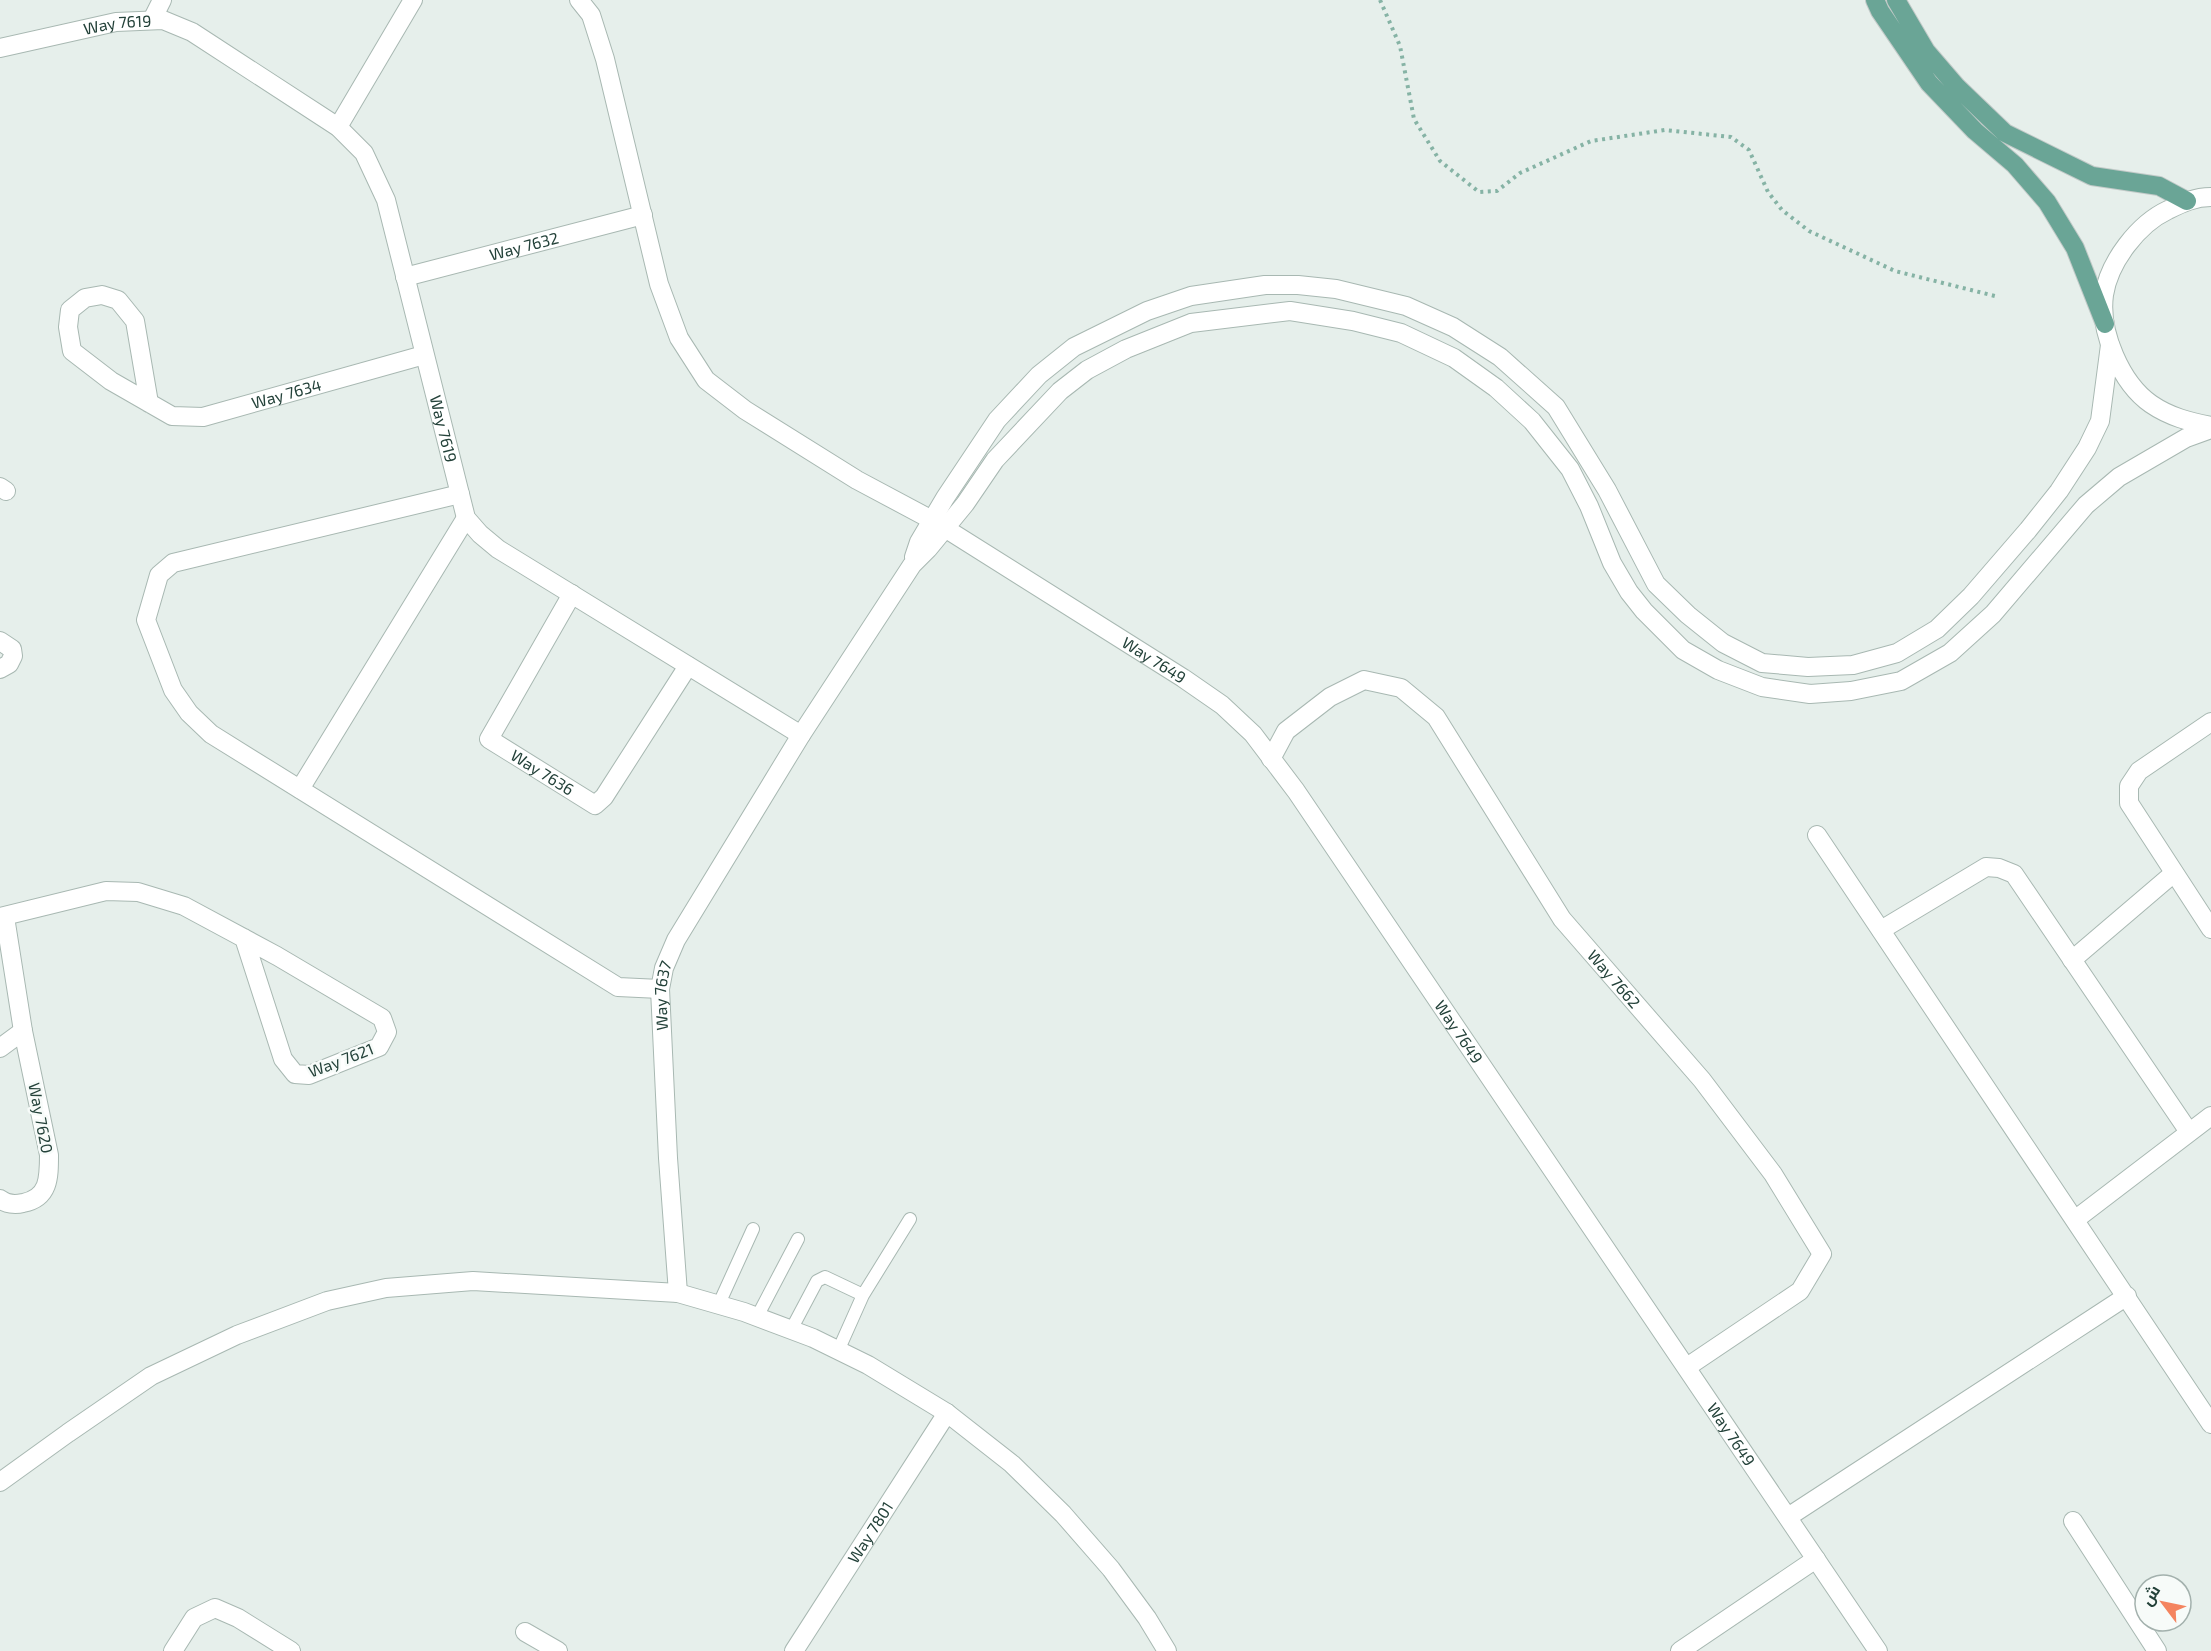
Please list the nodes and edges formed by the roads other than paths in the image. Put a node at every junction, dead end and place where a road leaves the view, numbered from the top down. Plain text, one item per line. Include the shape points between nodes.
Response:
1 (162, 0) edge
2 (413, 0) edge
3 (579, 0) edge
4 (1875, 0) edge
5 (1896, 0) edge
6 (152, 20) junction
7 (0, 48) edge
8 (338, 127) junction
9 (2211, 197) edge
10 (2187, 201) junction
11 (643, 215) junction
12 (405, 277) junction
13 (2106, 324) junction
14 (2110, 345) junction
15 (424, 355) junction
16 (149, 403) junction
17 (2211, 427) edge
18 (460, 494) junction
19 (466, 518) junction
20 (938, 524) junction
21 (572, 594) junction
22 (0, 641) edge
23 (688, 666) junction
24 (0, 669) edge
25 (2211, 722) edge
26 (801, 735) junction
27 (1270, 759) junction
28 (300, 789) junction
29 (1817, 835) dead end
30 (2174, 873) junction
31 (2, 917) edge
32 (2211, 929) edge
33 (1881, 930) junction
34 (244, 938) junction
35 (2072, 960) junction
36 (660, 989) junction
37 (23, 1031) junction
38 (0, 1048) edge
39 (2211, 1116) edge
40 (2189, 1132) junction
41 (0, 1199) edge
42 (910, 1219) dead end
43 (2076, 1220) junction
44 (753, 1229) dead end
45 (798, 1239) dead end
46 (678, 1293) junction
47 (863, 1295) junction
48 (2127, 1296) junction
49 (718, 1306) junction
50 (758, 1317) junction
51 (791, 1330) junction
52 (838, 1351) junction
53 (1687, 1367) junction
54 (947, 1413) junction
55 (2211, 1424) edge
56 (0, 1482) edge
57 (1788, 1517) junction
58 (2073, 1521) dead end
59 (1816, 1560) junction
60 (525, 1632) dead end
61 (173, 1651) edge
62 (291, 1651) edge
63 (558, 1651) edge
64 (794, 1651) edge
65 (1167, 1651) edge
66 (1680, 1651) edge
67 (1878, 1651) edge
68 (2157, 1651) edge

1 - 6 street
2 - 8 street
3 - 11 street, Way 7649 via 591,15 605,59
4 - 13 main road via 1929,83 2015,165 2047,202 2075,248
5 - 10 main road via 1926,51 2005,133 2092,176 2159,186
6 - 7 street, Way 7619 via 116,22
6 - 8 street, Way 7619 via 163,20 192,32
8 - 12 street, Way 7619 via 363,153 386,200
9 - 10 street
10 - 13 street via 2154,216 2128,242 2104,295
11 - 12 street, Way 7632
11 - 20 street, Way 7649 via 659,284 679,338 706,380 745,410 857,480
12 - 15 street, Way 7619
13 - 14 street
14 - 17 street via 2126,378 2151,404 2182,420
14 - 20 street via 2100,421 2059,491 2028,530 1937,629 1897,653 1853,665 1762,663 1723,643 1656,584 1607,490 1548,399 1500,357 1453,327 1406,306 1336,289 1265,285 1191,296 1147,311 1074,347 1039,375 997,420
15 - 16 street, Way 7634 via 203,417 172,416
15 - 18 street, Way 7619
16 - 16 street, Way 7634 via 111,381 72,351 70,310 85,298 102,295 118,300 135,321
17 - 20 street via 2119,477 2086,505 1993,614 1950,653 1901,681 1851,692 1810,694 1762,687 1718,670 1683,650 1629,592 1570,469 1532,421 1496,388 1454,358 1401,333 1353,321 1290,311 1250,315 1191,323 1126,349 1087,370 1060,391 995,460 965,504
18 - 19 street, Way 7619
18 - 28 street via 173,563 159,575 146,620 173,690 211,734
19 - 21 street, Way 7619 via 498,549
19 - 28 street
20 - 26 street via 919,542 912,565
20 - 27 street, Way 7649 via 1222,705 1252,734
21 - 23 street, Way 7619
21 - 23 street, Way 7636 via 489,739 585,799 595,805 604,797
22 - 24 street via 12,649 13,656
23 - 26 street, Way 7619
25 - 30 street via 2139,771 2129,786 2129,803
26 - 36 street, Way 7637 via 676,940
27 - 53 street, Way 7649 via 1296,790
27 - 53 street, Way 7662 via 1286,731 1330,697 1364,680 1401,688 1436,717 1562,919 1702,1080 1773,1174 1822,1254 1800,1291
28 - 36 street via 618,987
29 - 33 street
30 - 32 street
30 - 35 street
31 - 34 street, Way 7621 via 106,891 138,892 184,906
31 - 37 street, Way 7620
33 - 35 street via 1986,867 1999,868 2014,874
33 - 43 street
34 - 34 street, Way 7621 via 382,1018 387,1032 379,1047 309,1075 295,1074 283,1059
35 - 40 street
36 - 46 street, Way 7637
37 - 38 street
37 - 41 street, Way 7620 via 49,1155 49,1175 44,1191 32,1202 17,1204
39 - 40 street
40 - 43 street
42 - 47 lane
43 - 48 street
44 - 49 lane
45 - 50 lane
46 - 49 street
46 - 56 street via 473,1281 386,1288 327,1301 237,1335 151,1376
47 - 51 lane via 825,1277 817,1281
47 - 52 lane
48 - 55 street
48 - 57 street
49 - 50 street
50 - 51 street
51 - 52 street
52 - 54 street
53 - 57 street, Way 7649
54 - 64 street, Way 7801
54 - 65 street via 1012,1464 1063,1514 1111,1569
57 - 59 street, Way 7649
58 - 68 street
59 - 66 street
59 - 67 street, Way 7649
60 - 63 street
61 - 62 street via 194,1618 215,1608

